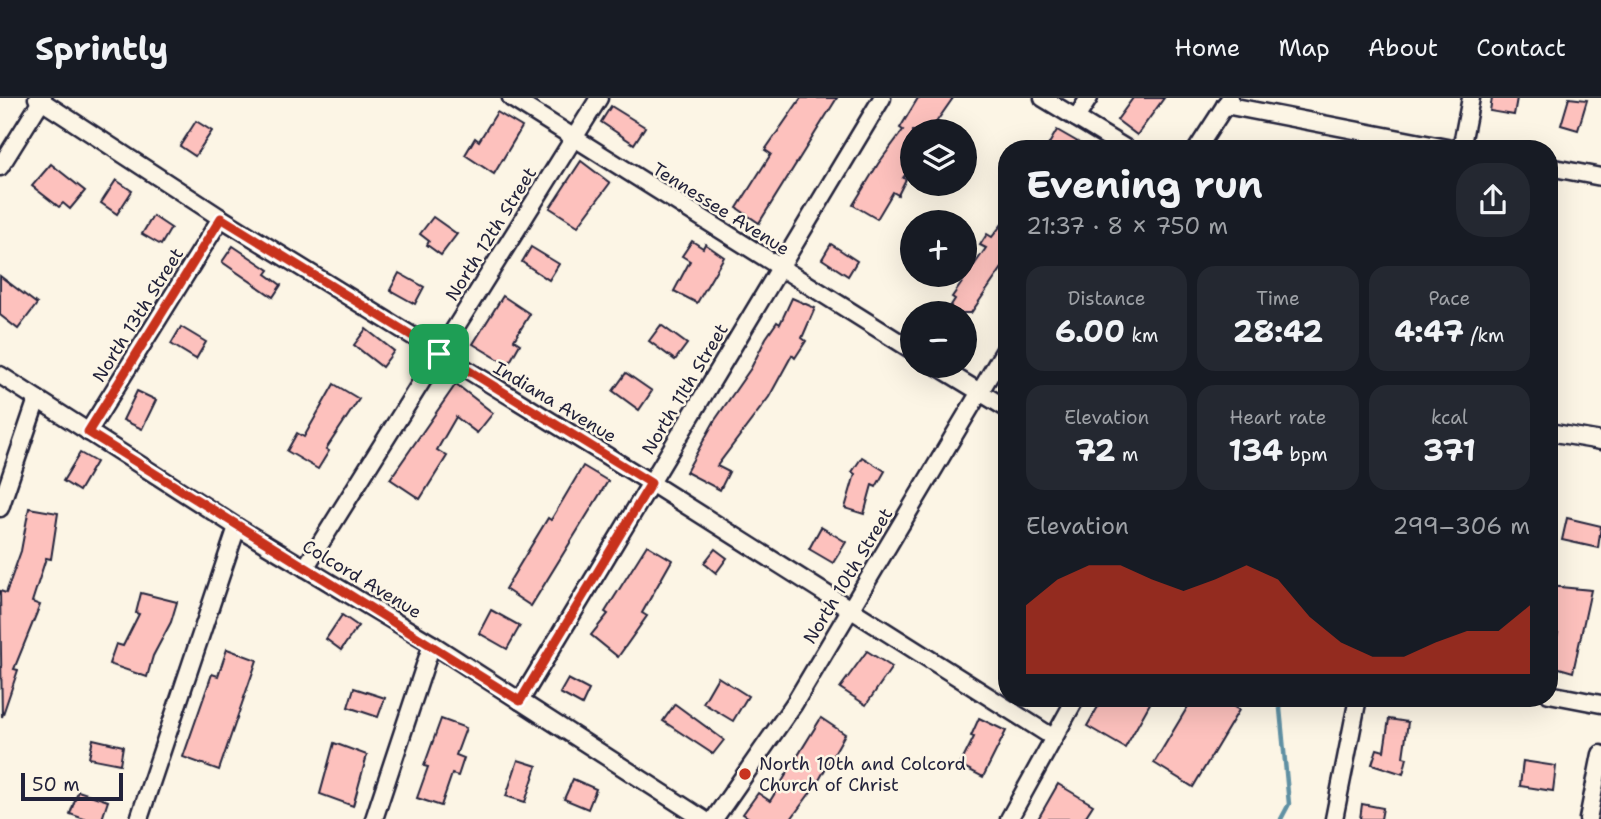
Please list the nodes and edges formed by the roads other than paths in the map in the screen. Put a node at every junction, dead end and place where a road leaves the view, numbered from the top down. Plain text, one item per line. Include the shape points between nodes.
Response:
1 (511, 98) edge
2 (599, 98) edge
3 (882, 98) edge
4 (1043, 98) edge
5 (1089, 98) edge
6 (1471, 98) edge
7 (40, 99) edge
8 (1227, 102) edge
9 (1076, 118) junction
10 (574, 138) junction
11 (1112, 140) edge
12 (1204, 140) edge
13 (1409, 140) edge
14 (1463, 140) edge
15 (0, 167) edge
16 (1558, 169) edge
17 (1601, 177) edge
18 (221, 218) junction
19 (780, 269) junction
20 (900, 343) edge
21 (439, 354) junction
22 (998, 362) edge
23 (0, 375) edge
24 (957, 378) edge
25 (980, 392) junction
26 (37, 399) junction
27 (998, 403) edge
28 (88, 432) junction
29 (1558, 434) edge
30 (1601, 441) edge
31 (651, 483) junction
32 (0, 508) edge
33 (237, 527) junction
34 (305, 568) junction
35 (851, 609) junction
36 (432, 644) junction
37 (1558, 696) edge
38 (520, 701) junction
39 (998, 702) edge
40 (1601, 704) edge
41 (1005, 707) edge
42 (1071, 707) edge
43 (1356, 707) edge
44 (1054, 738) junction
45 (1601, 754) edge
46 (139, 819) edge
47 (374, 819) edge
48 (703, 819) edge
49 (714, 819) edge
50 (1009, 819) edge
51 (1334, 819) edge
52 (1588, 819) edge

1 - 10 street, Tennessee Avenue
2 - 10 street, North 12th Street
3 - 19 street, North 11th Street
4 - 9 street
5 - 9 street
6 - 14 street
7 - 15 street
7 - 18 street, Indiana Avenue
8 - 12 street
8 - 13 street
9 - 11 street
10 - 19 street, Tennessee Avenue
10 - 21 street, North 12th Street
16 - 17 street
18 - 21 street, Indiana Avenue
18 - 28 street, North 13th Street
19 - 20 street, Tennessee Avenue
19 - 31 street, North 11th Street
21 - 31 street, Indiana Avenue
21 - 34 street, North 12th Street
22 - 25 street, North 10th Street
23 - 26 street, Colcord Avenue
24 - 25 street
25 - 27 street
25 - 35 street, North 10th Street
26 - 28 street, Colcord Avenue
26 - 32 street
28 - 33 street, Colcord Avenue
29 - 30 street
31 - 35 street, Indiana Avenue
31 - 38 street, North 11th Street
33 - 34 street, Colcord Avenue
33 - 46 street
34 - 36 street, Colcord Avenue
35 - 39 street, Indiana Avenue
35 - 49 street, North 10th Street via 794,704
36 - 38 street, Colcord Avenue
36 - 47 street
37 - 40 street
38 - 48 street, Colcord Avenue
41 - 44 street, Indiana Avenue
42 - 44 street
43 - 51 street
44 - 50 street
45 - 52 street

